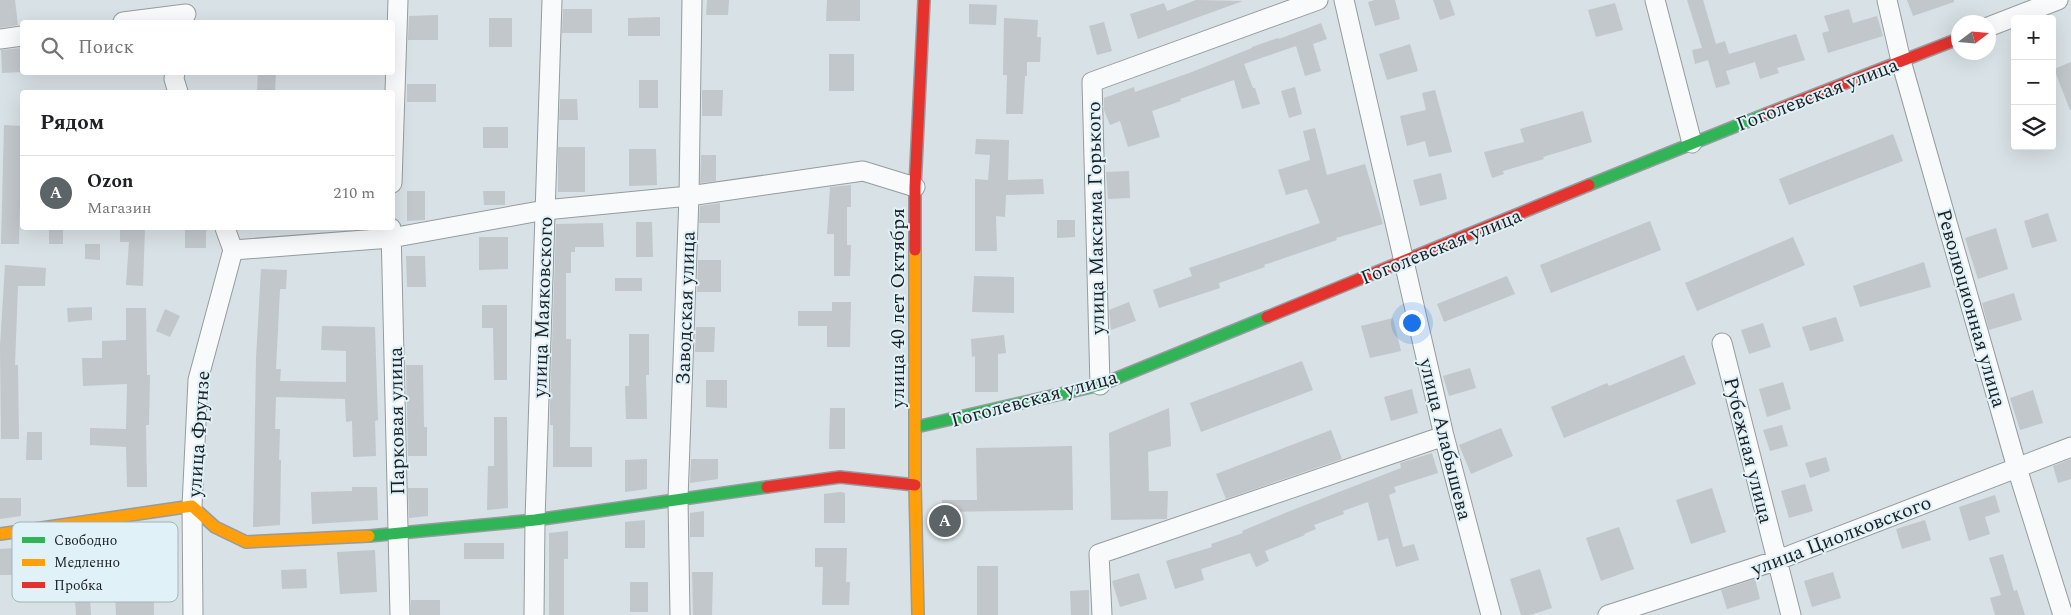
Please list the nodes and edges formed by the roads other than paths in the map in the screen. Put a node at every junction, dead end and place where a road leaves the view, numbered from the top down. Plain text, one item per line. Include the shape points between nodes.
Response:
1 (398, 0) edge
2 (552, 0) edge
3 (692, 0) edge
4 (924, 0) edge
5 (1318, 0) edge
6 (1344, 0) edge
7 (1655, 0) edge
8 (1887, 0) edge
9 (2058, 0) edge
10 (185, 12) edge
11 (135, 20) edge
12 (1996, 24) edge
13 (20, 36) edge
14 (0, 40) edge
15 (1951, 42) edge
16 (1901, 61) junction
17 (175, 75) edge
18 (177, 90) edge
19 (395, 92) edge
20 (1692, 144) junction
21 (915, 187) junction
22 (690, 196) junction
23 (544, 210) junction
24 (227, 230) edge
25 (391, 233) edge
26 (233, 250) junction
27 (1404, 262) junction
28 (1722, 344) dead end
29 (1100, 384) junction
30 (916, 428) junction
31 (1444, 436) junction
32 (2071, 447) edge
33 (2017, 468) junction
34 (915, 485) junction
35 (678, 499) junction
36 (192, 506) junction
37 (535, 520) junction
38 (82, 522) edge
39 (398, 534) junction
40 (1778, 560) junction
41 (193, 615) edge
42 (400, 615) edge
43 (534, 615) edge
44 (680, 615) edge
45 (918, 615) edge
46 (1102, 615) edge
47 (1491, 615) edge
48 (1608, 615) edge
49 (1791, 615) edge
50 (2063, 615) edge

1 - 19 street
2 - 23 street, улица Маяковского
3 - 22 street, Заводская улица
4 - 21 street, улица 40 лет Октября
5 - 29 street, улица Максима Горького via 1092,82
6 - 27 street, улица Алабышева
7 - 20 street
8 - 16 street, Революционная улица
9 - 12 street
10 - 11 street
13 - 14 street
15 - 16 street, Гоголевская улица
16 - 20 street, Гоголевская улица
16 - 33 street, Революционная улица
17 - 18 street
20 - 27 street, Гоголевская улица
21 - 22 street via 863,171
21 - 30 street, улица 40 лет Октября
22 - 23 street
22 - 35 street, Заводская улица
23 - 25 street
23 - 37 street, улица Маяковского
24 - 26 street
25 - 26 street
25 - 39 street, Парковая улица
26 - 36 street, улица Фрунзе via 198,380
27 - 29 street, Гоголевская улица
27 - 31 street, улица Алабышева
28 - 40 street, Рубежная улица
29 - 30 street, Гоголевская улица
30 - 34 street, улица 40 лет Октября
31 - 46 street via 1099,554
31 - 47 street, улица Алабышева
32 - 33 street, улица Циолковского
33 - 40 street, улица Циолковского
33 - 50 street, Революционная улица
34 - 35 street via 840,477
34 - 45 street, улица 40 лет Октября
35 - 37 street
35 - 44 street, Заводская улица
36 - 38 street
36 - 39 street via 215,527 246,542
36 - 41 street, улица Фрунзе
37 - 39 street
37 - 43 street, улица Маяковского
39 - 42 street, Парковая улица
40 - 48 street, улица Циолковского
40 - 49 street, Рубежная улица

